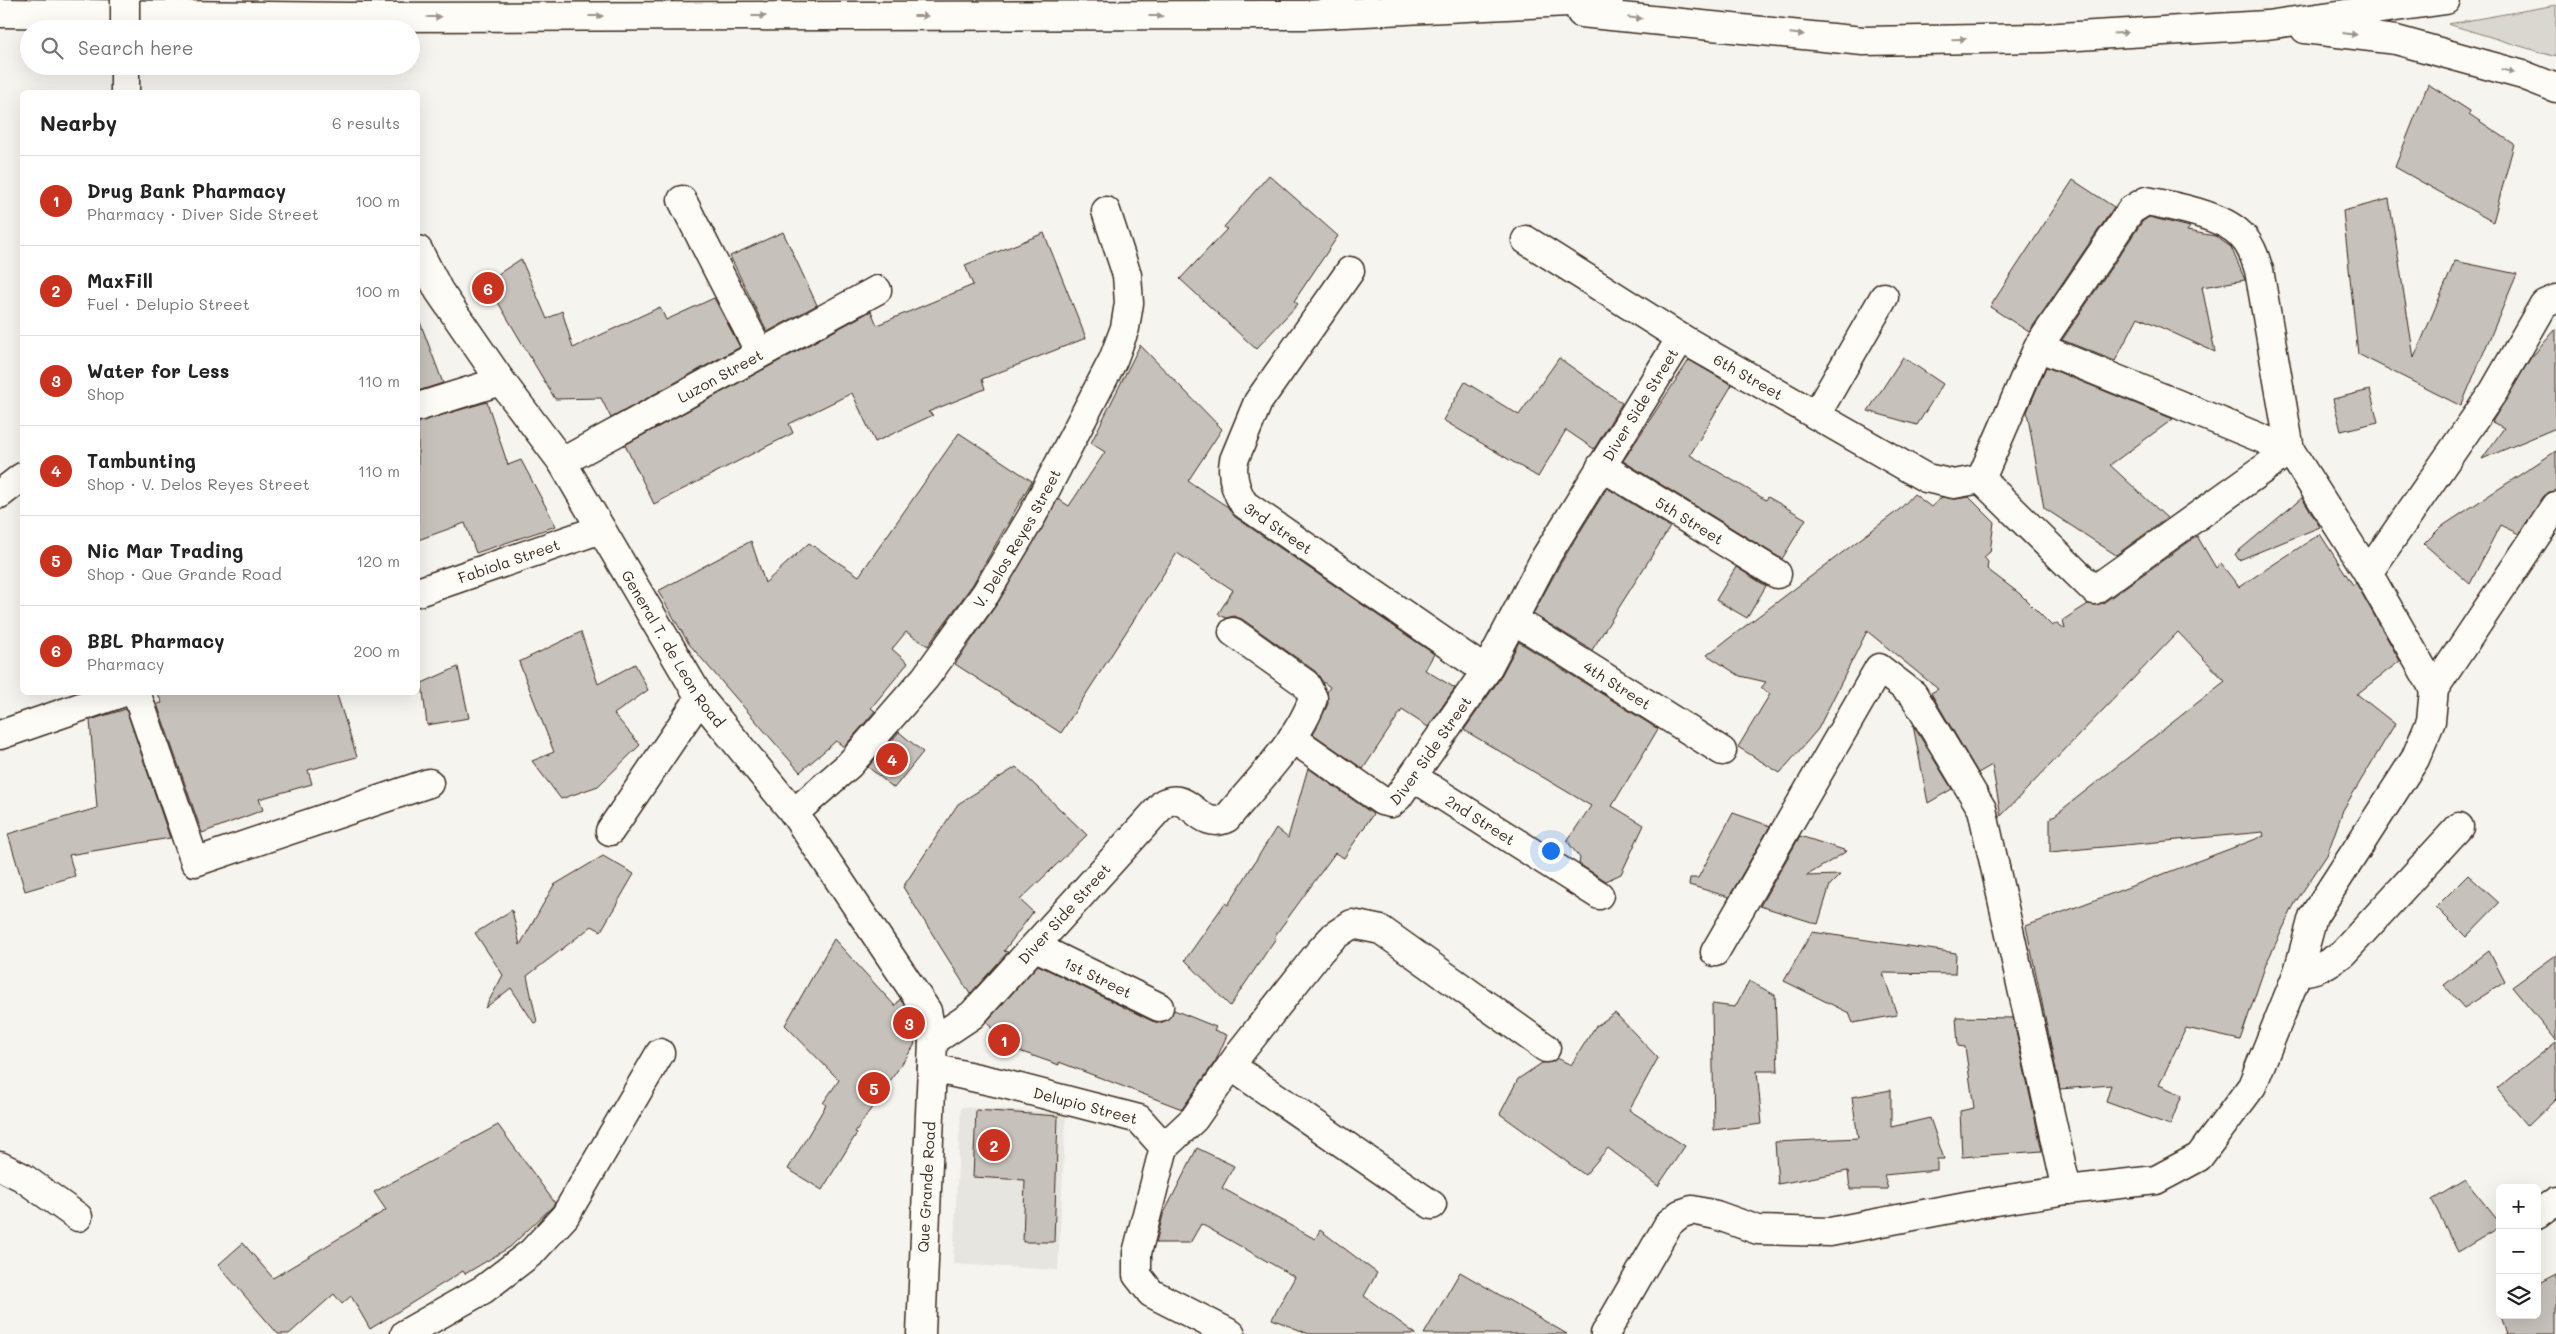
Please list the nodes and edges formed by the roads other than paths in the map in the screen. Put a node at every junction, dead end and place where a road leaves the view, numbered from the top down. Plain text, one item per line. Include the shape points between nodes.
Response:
1 (125, 0) edge
2 (1609, 0) edge
3 (2446, 0) edge
4 (1517, 6) junction
5 (0, 13) edge
6 (125, 20) edge
7 (2267, 24) junction
8 (125, 75) edge
9 (2556, 88) edge
10 (125, 90) edge
11 (682, 200) dead end
12 (1106, 211) dead end
13 (1526, 240) dead end
14 (420, 254) edge
15 (1350, 271) dead end
16 (877, 290) dead end
17 (1884, 297) dead end
18 (2556, 299) edge
19 (1681, 338) junction
20 (2038, 347) junction
21 (760, 353) junction
22 (501, 381) junction
23 (420, 406) edge
24 (1816, 415) junction
25 (2290, 450) junction
26 (562, 462) junction
27 (1601, 466) junction
28 (1981, 478) junction
29 (20, 479) edge
30 (0, 494) edge
31 (2556, 506) edge
32 (601, 529) junction
33 (2368, 573) junction
34 (1777, 574) dead end
35 (420, 591) edge
36 (1514, 620) junction
37 (1233, 632) dead end
38 (1486, 671) junction
39 (2434, 689) junction
40 (115, 695) edge
41 (137, 695) edge
42 (700, 698) junction
43 (0, 735) edge
44 (1292, 738) junction
45 (1722, 750) dead end
46 (1413, 777) junction
47 (429, 784) dead end
48 (794, 813) junction
49 (2458, 827) dead end
50 (610, 831) dead end
51 (1599, 895) dead end
52 (1036, 947) junction
53 (1715, 952) dead end
54 (2298, 972) junction
55 (1159, 1007) dead end
56 (933, 1041) junction
57 (1546, 1048) dead end
58 (660, 1053) dead end
59 (1231, 1066) junction
60 (932, 1068) junction
61 (1164, 1147) junction
62 (0, 1166) edge
63 (2067, 1190) junction
64 (2556, 1201) edge
65 (1432, 1205) dead end
66 (2541, 1212) edge
67 (78, 1216) dead end
68 (405, 1334) edge
69 (921, 1334) edge
70 (1231, 1334) edge
71 (1605, 1334) edge

1 - 6 main road, bridge
2 - 4 main road
3 - 7 main road
5 -> 4 main road via 348,17 1117,17 1304,15
4 -> 7 main road via 1862,41 2043,38
7 -> 9 main road via 2396,40 2523,75
8 - 10 main road
11 - 21 main road
12 - 48 main road, V. Delos Reyes Street via 1127,275 1129,303 1126,328 1113,360 1037,507 986,593 925,678 849,765
13 - 19 main road, 6th Street
14 - 22 main road, General T. de Leon Road via 439,291
15 - 38 main road, 3rd Street via 1258,402 1234,460 1232,470 1238,495 1244,504
16 - 21 main road, Luzon Street
17 - 24 main road
18 - 33 main road via 2544,304 2494,392
19 - 24 main road, 6th Street
19 - 27 main road, Diver Side Street
20 - 25 main road
20 - 25 main road via 2131,210 2139,204 2146,201 2160,203 2223,222 2242,235 2259,270
20 - 28 main road
21 - 26 main road, Luzon Street
22 - 23 main road
22 - 26 main road, General T. de Leon Road
24 - 28 main road, 6th Street via 1926,478 1954,484
25 - 28 main road via 2094,590
25 - 33 main road
26 - 32 main road, General T. de Leon Road
27 - 34 main road, 5th Street
27 - 36 main road, Diver Side Street via 1545,558
29 - 30 main road
31 - 39 main road
32 - 35 main road, Fabiola Street
32 - 42 main road, General T. de Leon Road
33 - 39 main road
36 - 38 main road, Diver Side Street
36 - 45 main road, 4th Street
37 - 44 main road via 1306,684 1313,698 1309,713
38 - 46 main road, Diver Side Street
39 - 54 main road via 2431,721 2415,759 2313,917
40 - 43 main road
41 - 47 main road via 196,862
42 - 48 main road, General T. de Leon Road
42 - 50 main road
44 - 46 main road, Diver Side Street via 1382,801 1391,803
44 - 52 main road, Diver Side Street via 1227,818 1209,821 1182,801 1173,798 1164,802
46 - 51 main road, 2nd Street
48 - 56 main road, General T. de Leon Road via 912,986 927,1011
49 - 54 main road via 2343,953 2327,965
52 - 55 main road, 1st Street
52 - 56 main road, Diver Side Street via 972,1015
53 - 63 main road via 1879,668 1913,694 1982,809
54 - 63 main road via 2252,1086 2199,1157 2156,1180
56 - 60 main road, Que Grande Road
57 - 59 main road via 1381,930 1352,924 1334,936 1320,952
58 - 68 main road via 565,1216 532,1252 484,1289
59 - 61 main road via 1194,1119
59 - 65 main road
60 - 61 main road, Delupio Street via 1139,1119
60 - 69 main road, Que Grande Road
61 - 70 main road via 1137,1253 1137,1276 1151,1294
62 - 67 main road via 22,1177
63 - 71 main road via 1830,1232 1758,1230 1692,1210 1669,1223
64 - 66 main road

